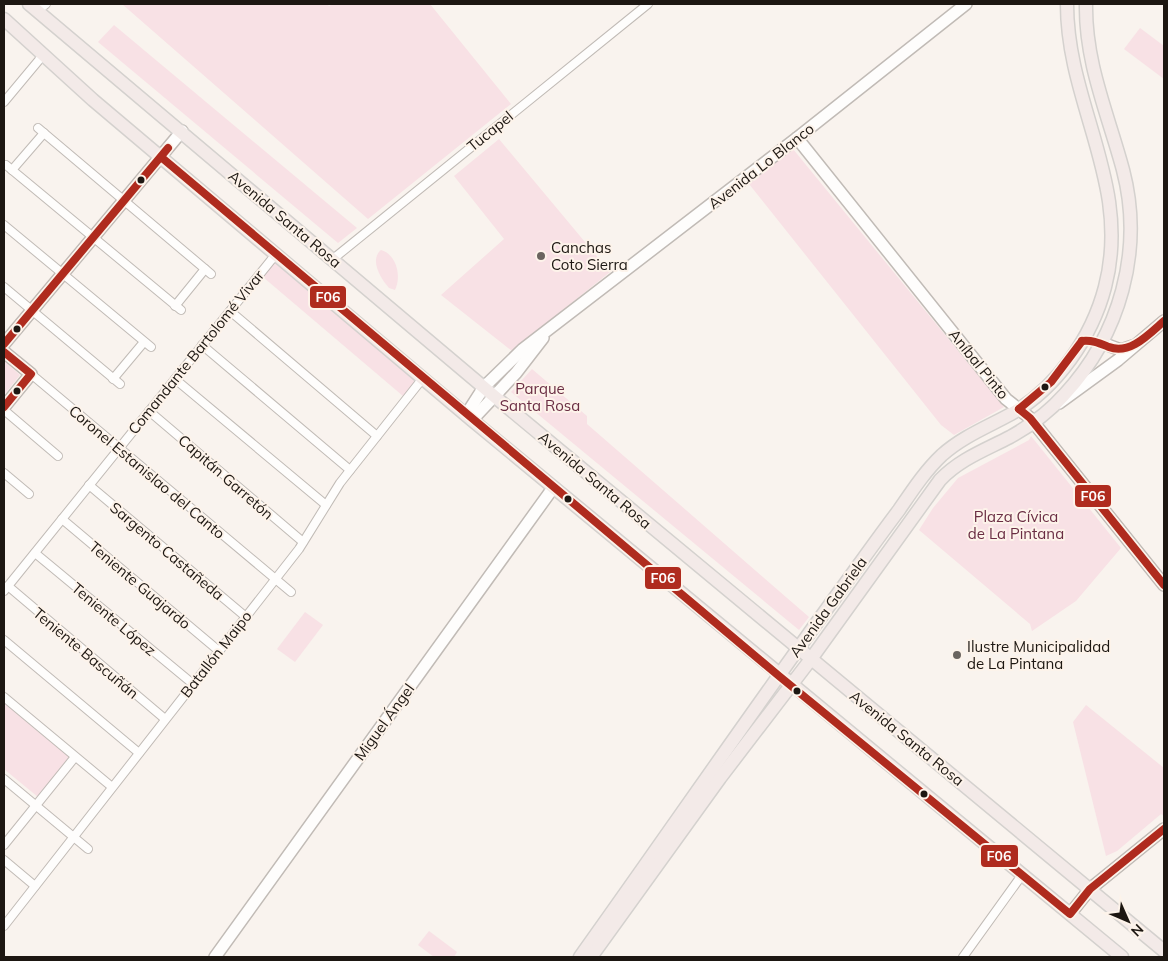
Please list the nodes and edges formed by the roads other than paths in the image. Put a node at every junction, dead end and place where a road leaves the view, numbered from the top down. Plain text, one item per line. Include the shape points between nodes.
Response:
1 (648, 4) edge
2 (966, 4) edge
3 (1067, 4) edge
4 (1086, 4) edge
5 (37, 6) edge
6 (4, 20) edge
7 (44, 54) junction
8 (4, 102) edge
9 (1108, 121) junction
10 (1090, 127) junction
11 (182, 132) junction
12 (797, 138) junction
13 (164, 152) junction
14 (124, 201) junction
15 (4, 225) edge
16 (93, 238) junction
17 (276, 254) junction
18 (333, 259) junction
19 (63, 274) junction
20 (4, 287) edge
21 (32, 311) junction
22 (230, 311) junction
23 (1164, 321) edge
24 (555, 326) junction
25 (1082, 341) junction
26 (144, 342) junction
27 (1102, 343) junction
28 (4, 344) edge
29 (202, 346) junction
30 (1132, 346) junction
31 (151, 348) dead end
32 (4, 352) edge
33 (511, 359) junction
34 (520, 367) junction
35 (31, 374) junction
36 (423, 378) junction
37 (175, 379) junction
38 (484, 388) junction
39 (494, 396) junction
40 (1053, 406) junction
41 (4, 408) edge
42 (1019, 409) junction
43 (149, 411) junction
44 (469, 417) junction
45 (1033, 423) junction
46 (377, 436) junction
47 (119, 448) junction
48 (58, 456) dead end
49 (350, 470) junction
50 (4, 473) edge
51 (89, 485) junction
52 (552, 488) junction
53 (29, 494) dead end
54 (326, 504) junction
55 (62, 519) junction
56 (303, 542) junction
57 (35, 553) junction
58 (275, 579) junction
59 (1164, 586) edge
60 (6, 589) edge
61 (291, 592) dead end
62 (246, 617) junction
63 (4, 640) edge
64 (798, 649) junction
65 (219, 651) junction
66 (811, 659) junction
67 (779, 676) junction
68 (193, 684) junction
69 (790, 685) junction
70 (4, 697) edge
71 (165, 719) junction
72 (139, 753) junction
73 (75, 757) junction
74 (4, 779) edge
75 (112, 787) junction
76 (36, 806) junction
77 (1164, 829) edge
78 (73, 837) junction
79 (4, 845) edge
80 (88, 849) dead end
81 (4, 860) edge
82 (1022, 875) junction
83 (35, 886) junction
84 (1090, 888) junction
85 (1070, 914) junction
86 (5, 923) edge
87 (1164, 951) edge
88 (215, 957) edge
89 (580, 957) edge
90 (592, 957) edge
91 (963, 957) edge
92 (1122, 957) edge

1 - 18 street, Tucapel
2 - 12 street, Avenida Lo Blanco
3 - 10 main road, Avenida Gabriela via 1071,55
4 - 9 main road, Avenida Gabriela via 1090,58
5 - 11 main road, Avenida Santa Rosa
6 - 7 main road
7 - 8 street
7 - 13 main road
9 - 10 main road
9 - 27 main road, Avenida Gabriela via 1126,184 1130,230 1125,282 1116,313
10 - 25 main road, Avenida Gabriela via 1107,183 1112,232 1105,287
11 - 13 street
11 - 18 main road, Avenida Santa Rosa
12 - 24 street, Avenida Lo Blanco
12 - 42 street, Aníbal Pinto via 1006,399
13 - 14 street
13 - 17 main road
14 - 16 street
14 - 16 street via 41,131 9,168
14 - 16 street via 208,271 178,308
15 - 19 street
16 - 19 street
17 - 22 street, Comandante Bartolomé Vivar
17 - 36 main road
18 - 38 main road, Avenida Santa Rosa
19 - 21 street
19 - 26 street
20 - 21 street
21 - 26 street via 116,381
21 - 28 street
22 - 29 street, Comandante Bartolomé Vivar
22 - 46 street
23 - 30 street
24 - 33 street, Avenida Lo Blanco
24 - 34 street, Avenida Lo Blanco
25 - 27 main road
25 - 42 main road, Avenida Gabriela via 1051,382
26 - 31 street
27 - 30 street via 1121,350
27 - 40 main road, Avenida Gabriela via 1081,376
29 - 37 street, Comandante Bartolomé Vivar
29 - 49 street
30 - 40 street via 1111,366
32 - 35 street, Coronel Estanislao del Canto
33 - 34 street
33 - 38 street, Avenida Lo Blanco
34 - 39 street, Avenida Lo Blanco
35 - 41 street
35 - 47 street, Coronel Estanislao del Canto
36 - 44 main road
36 - 46 street, Batallón Maipo
37 - 43 street, Comandante Bartolomé Vivar
37 - 54 street
38 - 39 main road, Avenida Santa Rosa
38 - 44 street, Avenida Lo Blanco
39 - 44 street, Avenida Lo Blanco
39 - 64 main road, Avenida Santa Rosa
40 - 45 main road, Avenida Gabriela
41 - 48 street
42 - 45 street, Aníbal Pinto
42 - 64 main road, Avenida Gabriela via 962,440 938,458
43 - 47 street, Comandante Bartolomé Vivar
43 - 56 street, Capitán Garretón
44 - 52 main road
45 - 59 street, Aníbal Pinto
45 - 66 main road, Avenida Gabriela via 963,460 945,475
46 - 49 street, Batallón Maipo
47 - 51 street, Comandante Bartolomé Vivar
47 - 58 street, Coronel Estanislao del Canto
49 - 54 street, Batallón Maipo
50 - 53 street
51 - 55 street, Comandante Bartolomé Vivar
51 - 62 street, Sargento Castañeda
52 - 67 main road
52 - 88 street, Miguel Ángel
54 - 56 street, Batallón Maipo
55 - 57 street, Comandante Bartolomé Vivar
55 - 65 street, Teniente Guajardo
56 - 58 street, Batallón Maipo
57 - 60 street, Comandante Bartolomé Vivar
57 - 68 street, Teniente López
58 - 61 street, Coronel Estanislao del Canto
58 - 62 street, Batallón Maipo
60 - 71 street, Teniente Bascuñán
62 - 65 street, Batallón Maipo
63 - 72 street
64 - 66 main road, Avenida Santa Rosa
64 - 67 main road, Avenida Gabriela
65 - 68 street, Batallón Maipo
66 - 69 main road, Avenida Gabriela
66 - 84 main road, Avenida Santa Rosa
67 - 69 main road
67 - 89 main road, Avenida Gabriela
68 - 71 street, Batallón Maipo
69 - 82 main road
69 - 90 main road, Avenida Gabriela
70 - 73 street
71 - 72 street, Batallón Maipo
72 - 75 street, Batallón Maipo
73 - 75 street
73 - 76 street
74 - 76 street
75 - 78 street, Batallón Maipo
76 - 78 street
76 - 79 street
77 - 84 street
78 - 80 street
78 - 83 street, Batallón Maipo
81 - 83 street
82 - 85 main road
82 - 91 street
83 - 86 street, Batallón Maipo
84 - 85 street
84 - 87 main road, Avenida Santa Rosa
85 - 92 main road

